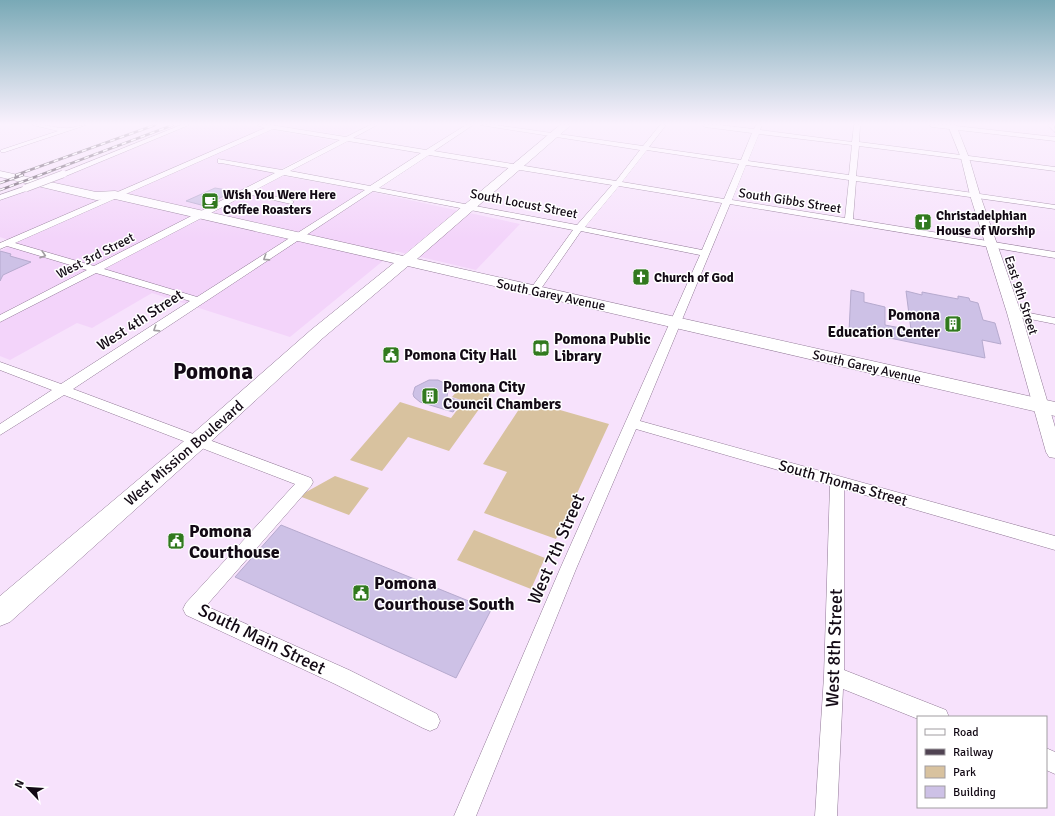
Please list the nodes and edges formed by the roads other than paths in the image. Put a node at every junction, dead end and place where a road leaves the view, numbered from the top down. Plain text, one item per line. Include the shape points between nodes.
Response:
1 (90, 163) edge
2 (189, 163) edge
3 (233, 163) edge
4 (300, 163) edge
5 (412, 163) edge
6 (487, 163) edge
7 (523, 163) edge
8 (633, 163) edge
9 (744, 163) joint
10 (854, 163) edge
11 (966, 163) edge
12 (1007, 163) edge
13 (0, 164) edge
14 (517, 168) junction
15 (1055, 169) edge
16 (283, 172) junction
17 (0, 174) edge
18 (853, 178) junction
19 (617, 184) junction
20 (373, 189) junction
21 (245, 192) junction
22 (115, 195) junction
23 (975, 195) junction
24 (0, 198) edge
25 (291, 202) dead end
26 (727, 202) junction
27 (471, 207) junction
28 (1055, 207) edge
29 (203, 215) junction
30 (849, 222) junction
31 (579, 228) junction
32 (298, 237) junction
33 (3, 244) edge
34 (991, 245) junction
35 (704, 253) junction
36 (1055, 255) edge
37 (404, 262) junction
38 (94, 270) junction
39 (534, 291) junction
40 (200, 301) junction
41 (1014, 313) junction
42 (0, 319) edge
43 (677, 321) junction
44 (1055, 321) edge
45 (0, 366) edge
46 (63, 390) junction
47 (1047, 408) edge
48 (632, 423) junction
49 (0, 430) edge
50 (198, 441) junction
51 (1055, 452) edge
52 (837, 481) junction
53 (1055, 543) edge
54 (0, 613) edge
55 (834, 676) junction
56 (936, 716) edge
57 (430, 721) dead end
58 (465, 816) edge
59 (826, 816) edge

1 - 24 street, bridge
2 - 22 street
3 - 16 street, South Locust Street
4 - 16 street, West 3rd Street
5 - 20 street, West 4th Street
6 - 14 street, South Gibbs Street
7 - 14 main road, West Mission Boulevard
8 - 19 street
9 - 18 street
9 - 26 street, West 7th Street
10 - 18 street
11 - 23 street, East 9th Street
12 - 15 street
13 - 22 main road via 111,191
14 - 19 street, South Gibbs Street
14 - 27 main road, West Mission Boulevard
16 - 20 street, South Locust Street
16 - 21 street, West 3rd Street
17 - 22 main road, South Garey Avenue via 96,196
18 - 23 street
18 - 30 street
19 - 26 street, South Gibbs Street
19 - 31 street
20 - 27 street, South Locust Street
20 - 32 street, West 4th Street
21 - 25 street
21 - 29 street, West 3rd Street
22 - 29 main road, South Garey Avenue
22 - 33 street
23 - 28 street
23 - 34 street, East 9th Street
26 - 30 street, South Gibbs Street
26 - 35 street, West 7th Street
27 - 31 street, South Locust Street
27 - 37 main road, West Mission Boulevard
29 - 32 main road, South Garey Avenue
29 - 38 street, West 3rd Street
30 - 34 street, South Gibbs Street
31 - 35 street, South Locust Street
31 - 39 street
32 - 37 main road, South Garey Avenue
32 -> 40 street, West 4th Street
33 -> 38 street
34 - 36 street, South Gibbs Street
34 - 41 street, East 9th Street
35 - 43 street, West 7th Street
37 - 39 main road, South Garey Avenue
37 - 50 main road, West Mission Boulevard via 317,334
38 - 40 street
38 - 42 street, West 3rd Street
39 - 43 main road, South Garey Avenue
40 -> 46 street, West 4th Street
41 - 44 street
41 - 47 street, East 9th Street
43 - 47 main road, South Garey Avenue
43 - 48 street, West 7th Street
45 - 46 street, South Main Street
46 - 49 street, West 4th Street
46 - 50 street, South Main Street
47 - 51 street, East 9th Street
48 - 52 street, South Thomas Street
48 - 58 street, West 7th Street
50 - 54 main road, West Mission Boulevard
50 - 57 street, South Main Street via 306,482 192,609 342,677
52 - 53 street, South Thomas Street
52 - 55 street, West 8th Street
55 - 56 street
55 - 59 street, West 8th Street

